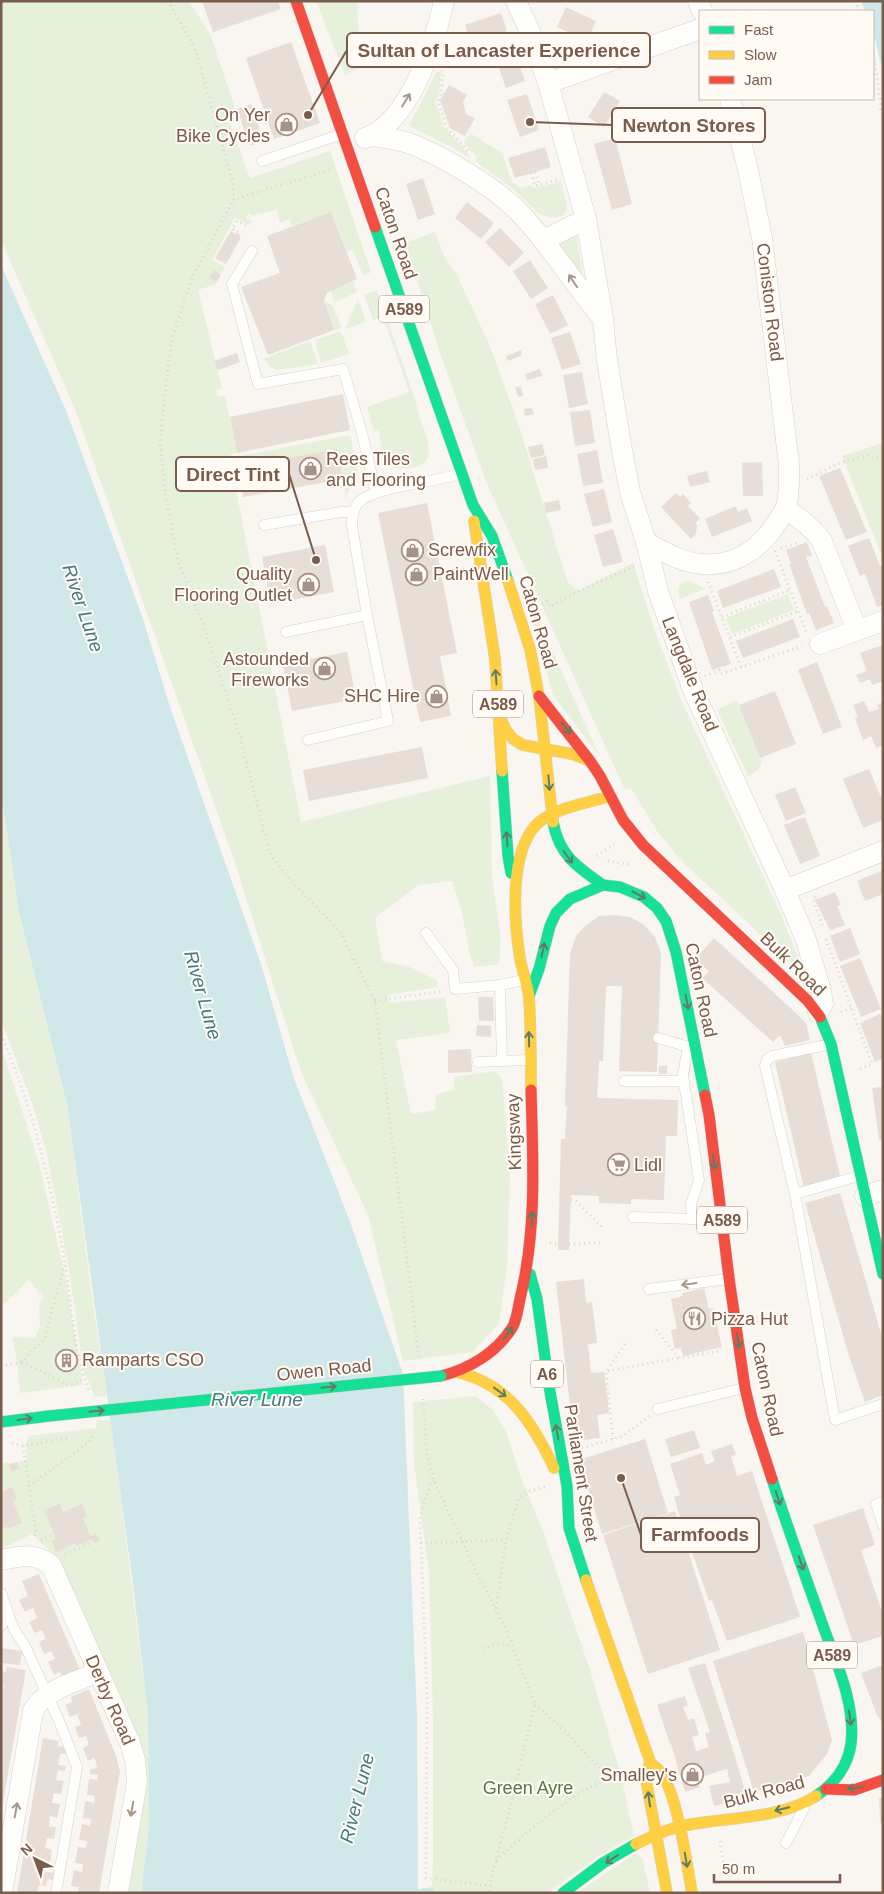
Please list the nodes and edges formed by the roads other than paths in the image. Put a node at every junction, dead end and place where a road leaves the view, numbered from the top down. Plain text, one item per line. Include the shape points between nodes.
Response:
1 (296, 1) edge
2 (444, 1) edge
3 (516, 1) edge
4 (699, 30) edge
5 (548, 83) junction
6 (730, 100) edge
7 (374, 136) junction
8 (345, 139) junction
9 (262, 161) dead end
10 (586, 219) junction
11 (544, 240) junction
12 (252, 251) dead end
13 (603, 319) junction
14 (462, 472) junction
15 (376, 493) junction
16 (473, 505) junction
17 (785, 509) junction
18 (354, 512) junction
19 (264, 525) dead end
20 (646, 542) junction
21 (367, 615) junction
22 (883, 621) edge
23 (857, 630) junction
24 (286, 632) dead end
25 (813, 641) road end
26 (540, 696) junction
27 (499, 716) junction
28 (308, 740) dead end
29 (546, 750) junction
30 (590, 761) junction
31 (610, 796) junction
32 (552, 815) junction
33 (883, 850) edge
34 (603, 885) junction
35 (785, 890) junction
36 (516, 904) junction
37 (426, 934) dead end
38 (523, 980) junction
39 (500, 985) junction
40 (528, 996) junction
41 (818, 1013) junction
42 (658, 1038) dead end
43 (831, 1044) junction
44 (692, 1048) junction
45 (530, 1060) junction
46 (502, 1061) junction
47 (478, 1062) dead end
48 (684, 1080) junction
49 (624, 1081) dead end
50 (860, 1176) junction
51 (874, 1193) edge
52 (794, 1194) junction
53 (633, 1217) dead end
54 (692, 1219) junction
55 (722, 1220) junction
56 (881, 1263) edge
57 (528, 1267) junction
58 (729, 1278) junction
59 (649, 1289) dead end
60 (456, 1372) junction
61 (745, 1388) junction
62 (883, 1404) edge
63 (658, 1410) road end
64 (1, 1422) edge
65 (567, 1483) junction
66 (883, 1502) edge
67 (883, 1525) edge
68 (1, 1560) edge
69 (1, 1593) edge
70 (8, 1613) junction
71 (1, 1626) edge
72 (98, 1672) junction
73 (46, 1695) junction
74 (650, 1762) junction
75 (883, 1780) edge
76 (826, 1789) junction
77 (806, 1802) junction
78 (680, 1826) junction
79 (654, 1835) junction
80 (786, 1843) dead end
81 (2, 1893) edge
82 (56, 1893) edge
83 (118, 1893) edge
84 (563, 1893) edge
85 (667, 1893) edge
86 (692, 1893) edge

1 - 8 main road, Caton Road / A589
7 -> 2 street via 397,114 414,86 438,26
3 - 5 street, Langdale Road
4 - 5 street
5 - 10 street, Langdale Road
6 - 17 street, Coniston Road via 762,238 789,465
7 - 8 street
7 - 11 street via 415,146 468,174 498,193
8 - 9 lane
8 - 14 main road, Caton Road / A589
10 - 11 street
10 - 13 street, Langdale Road
13 -> 11 street
12 - 15 lane via 232,284 258,384 344,369
13 - 20 street, Langdale Road via 630,492
14 - 15 lane
14 - 16 main road, Caton Road / A589
15 - 18 lane via 358,503
16 - 26 main road, Caton Road / A589 via 492,536 514,596
27 -> 16 main road, Caton Road / A589 via 494,650 474,534
17 - 20 street via 770,534 754,549 720,564 702,564 674,557
17 - 23 street via 805,521 822,541
18 - 19 lane
18 - 21 lane via 352,526
20 - 35 street, Langdale Road via 658,591 685,670
21 - 24 lane
21 - 28 lane via 388,721
22 - 23 street
23 - 25 street
26 - 29 main road, Caton Road / A589
26 -> 30 main road, Bulk Road
27 - 29 main road via 514,739 523,745
36 -> 27 main road, Caton Road / A589 via 508,856
29 - 30 main road
29 -> 32 main road, Caton Road / A589
30 - 31 main road, Bulk Road
31 - 32 main road
31 - 41 main road, Bulk Road via 623,820 643,845
32 -> 34 main road, Caton Road / A589 via 560,847 572,863
32 - 36 main road via 528,834 516,873
33 - 35 street
40 -> 34 main road, A589 via 556,913 570,899
34 -> 44 main road, Caton Road / A589 via 620,887 644,897 666,921 676,952
35 - 41 street, Langdale Road via 806,940 822,991 823,1004
36 - 38 main road, A589
37 - 39 lane via 453,970 455,989
38 - 39 lane
38 - 40 main road, A589
39 - 46 lane
45 -> 40 main road, Kingsway / A589
41 - 43 main road, Bulk Road
42 - 44 lane
43 - 50 main road, Bulk Road
43 - 52 lane via 772,1056 765,1066
44 - 48 lane
44 -> 55 main road, Caton Road / A589 via 709,1115
45 - 46 lane
57 -> 45 main road, Kingsway / A589 via 534,1194
46 - 47 lane
48 - 49 lane
48 - 54 lane via 699,1180 691,1204
50 - 51 main road, Bulk Road
50 - 52 lane
51 - 56 main road, Bulk Road
52 - 62 lane via 835,1420
53 - 54 lane
54 - 55 lane
55 - 58 main road, Caton Road / A589
60 -> 57 main road, Owen Road / A589 via 486,1356 513,1326
65 -> 57 main road, Parliament Street / A6 via 537,1299
58 -> 59 lane
58 -> 61 main road, Caton Road / A589
64 -> 60 main road, Owen Road / A589, bridge
60 -> 65 main road, A589 via 481,1379 515,1403 533,1426 556,1471
61 - 63 lane
61 -> 76 main road, Caton Road / A589 via 770,1474 850,1711 848,1760
65 - 74 main road, Parliament Street / A6 via 569,1528 574,1545
66 - 67 lane via 876,1504
68 - 72 street, Derby Road via 35,1556 50,1565
69 - 70 lane
70 - 71 lane
70 - 73 lane
72 - 73 street
72 -> 83 street, Derby Road via 130,1743 137,1782
81 -> 73 street via 33,1711
73 - 82 lane via 77,1767
74 - 78 main road, Parliament Street / A6 via 666,1783
79 -> 74 main road, Parliament Street / A6 via 646,1780
75 -> 76 main road, Bulk Road via 854,1790
76 - 77 main road, Bulk Road / A589
77 -> 78 main road, Bulk Road / A589 via 708,1824
77 - 80 lane
78 - 79 main road, A589
78 -> 86 main road, Parliament Street / A6
79 -> 84 main road, A589 via 628,1848
79 - 85 main road, Parliament Street / A6

